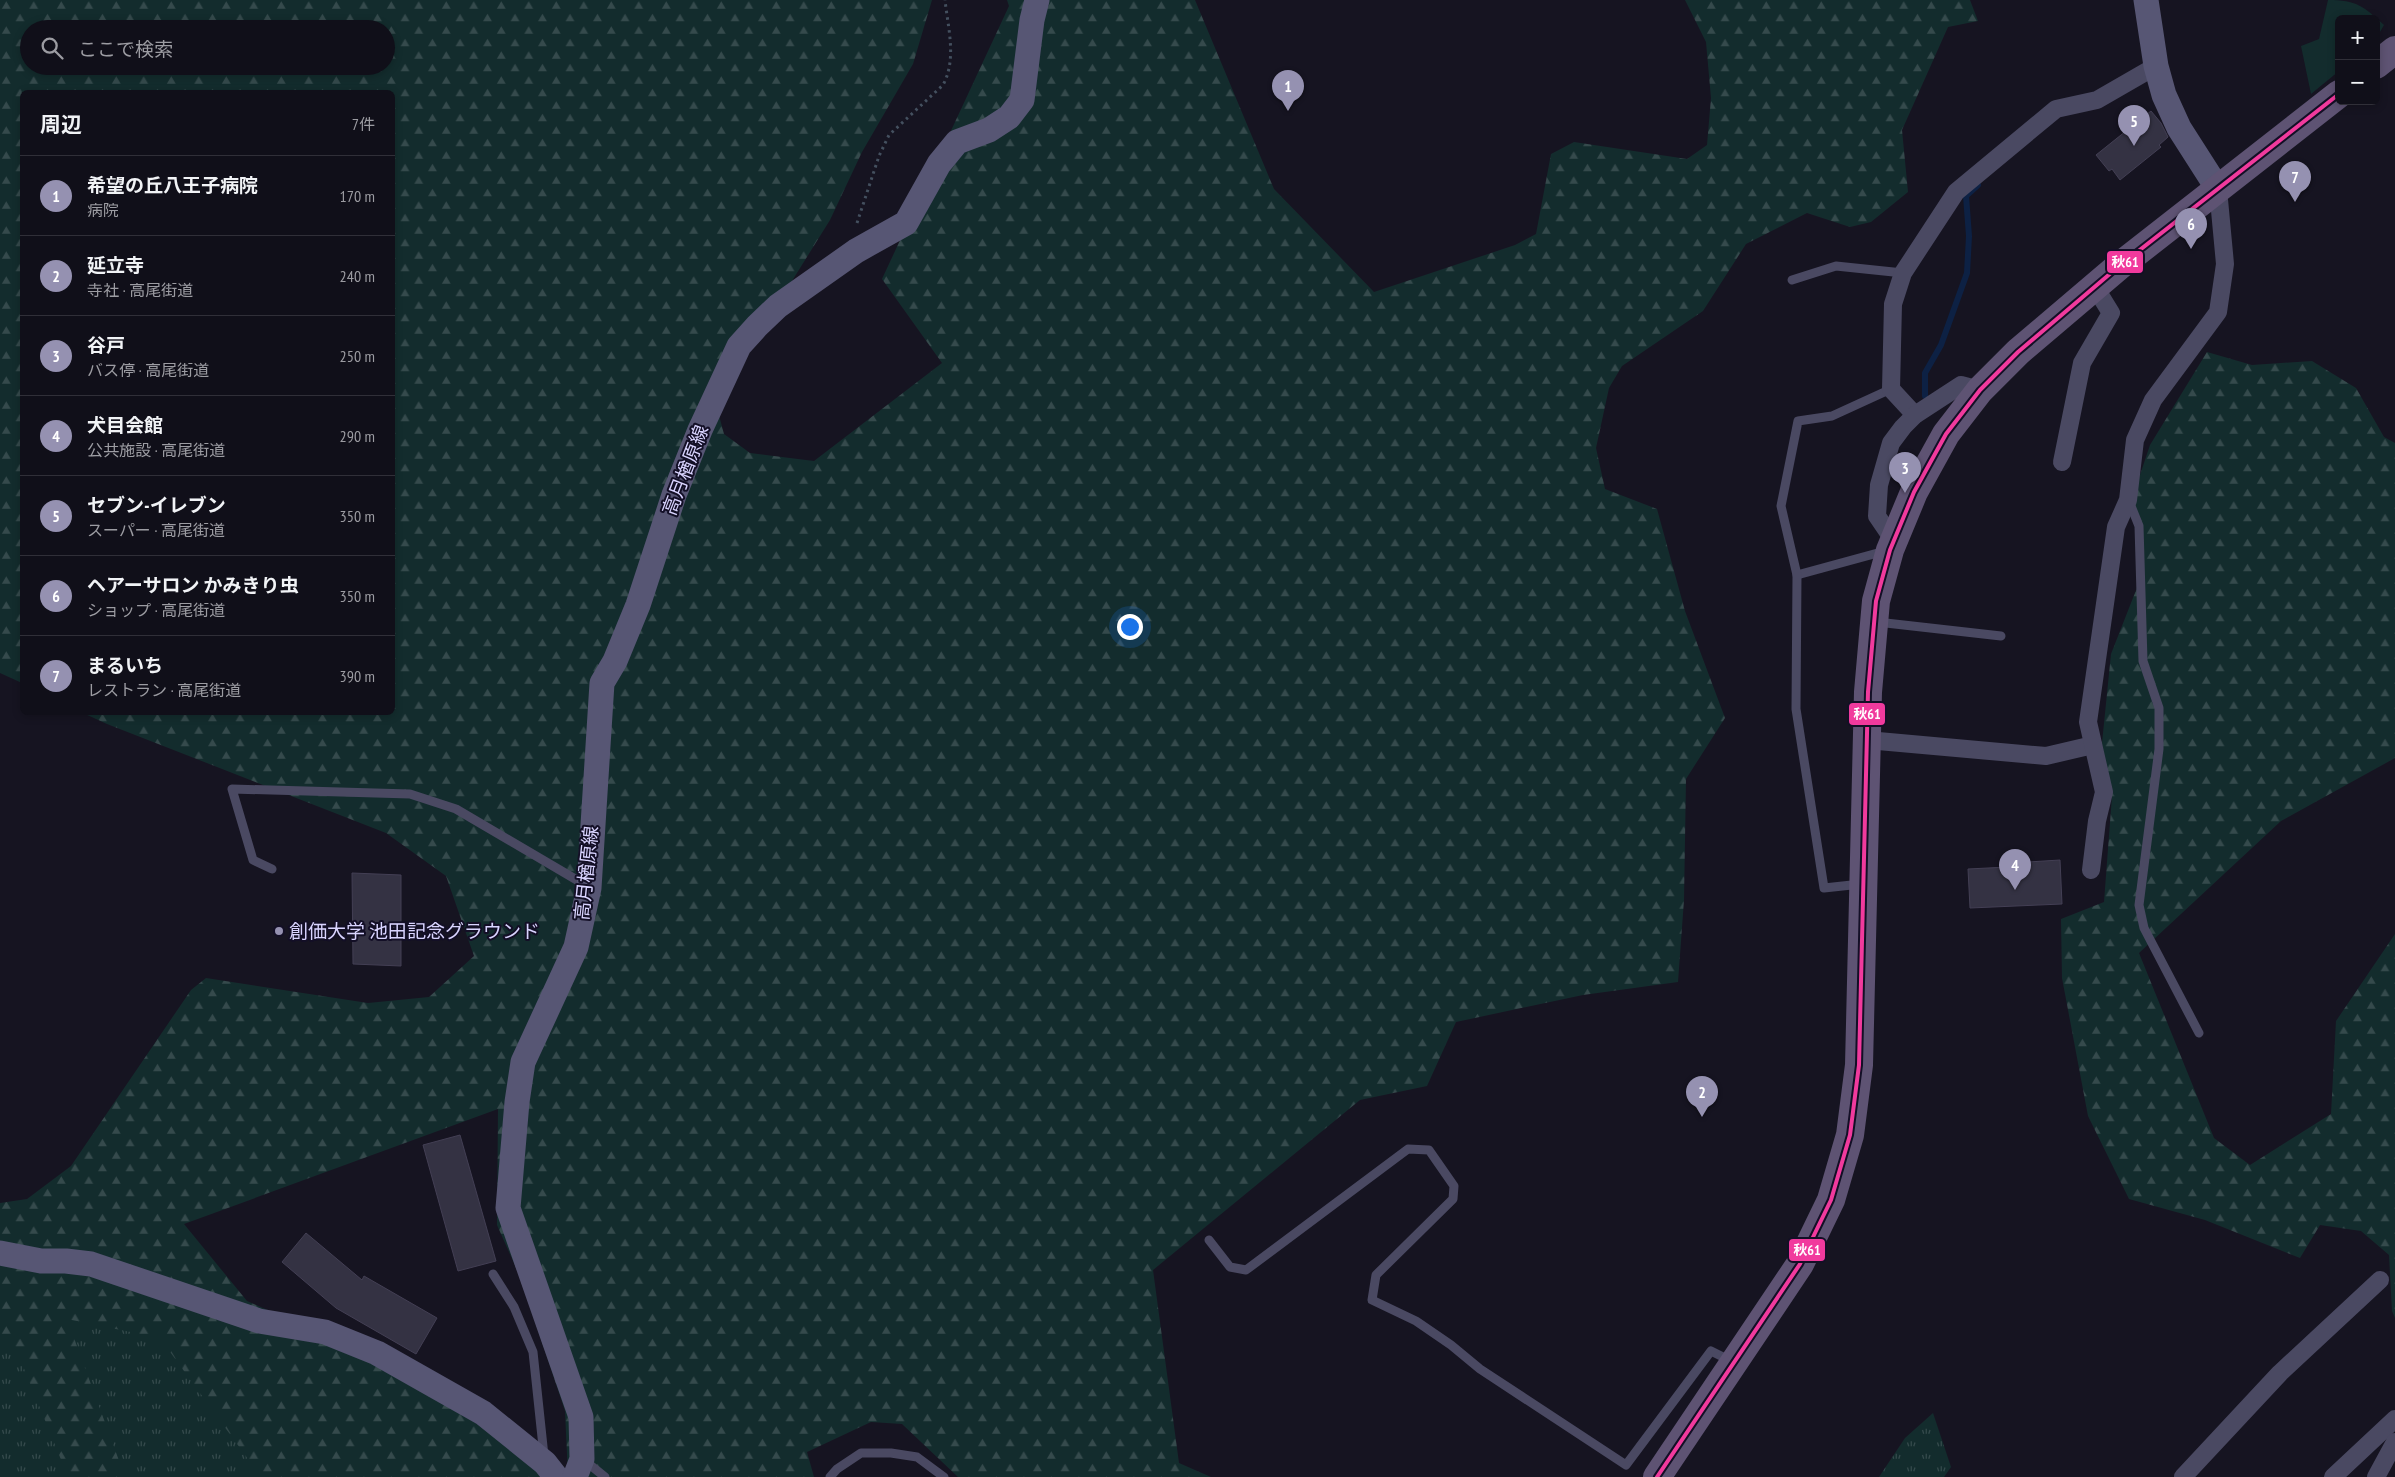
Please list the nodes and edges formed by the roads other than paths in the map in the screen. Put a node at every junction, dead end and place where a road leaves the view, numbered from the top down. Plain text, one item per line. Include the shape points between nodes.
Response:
1 (1037, 0) edge
2 (2146, 0) edge
3 (2395, 50) edge
4 (2380, 62) edge
5 (2156, 66) junction
6 (2335, 97) edge
7 (2218, 189) junction
8 (1903, 273) junction
9 (1792, 280) dead end
10 (2095, 287) junction
11 (1891, 389) junction
12 (1980, 390) junction
13 (1915, 415) junction
14 (2062, 462) dead end
15 (2128, 500) junction
16 (1892, 545) junction
17 (1797, 575) junction
18 (1874, 622) junction
19 (2001, 636) dead end
20 (1867, 740) junction
21 (2092, 745) junction
22 (272, 869) dead end
23 (2090, 870) dead end
24 (1863, 884) junction
25 (589, 888) junction
26 (2199, 1033) dead end
27 (1209, 1240) dead end
28 (0, 1253) edge
29 (493, 1274) dead end
30 (2380, 1280) dead end
31 (1736, 1363) junction
32 (2395, 1419) edge
33 (2395, 1442) edge
34 (578, 1468) edge
35 (550, 1470) edge
36 (605, 1477) edge
37 (830, 1477) edge
38 (944, 1477) edge
39 (1657, 1477) edge
40 (2183, 1477) edge
41 (2333, 1477) edge
42 (2376, 1477) edge

1 - 25 main road, 高月楢原線 via 1024,88 1017,108 1000,124 957,142 939,164 906,223 856,251 778,306 739,346 700,430 674,495 638,604 615,661 602,683
2 - 5 main road
3 - 4 main road
5 - 7 main road via 2164,95 2179,128
5 - 8 street via 2096,100 2056,109 1956,192
6 - 7 main road
7 - 10 main road
7 - 15 street via 2225,264 2218,312 2153,400 2135,440
8 - 9 lane via 1836,266
8 - 11 street via 1893,304
10 - 12 main road via 2018,352
10 - 14 street via 2112,313 2082,364
11 - 13 street
11 - 17 lane via 1832,416 1798,421 1781,506
12 - 13 street via 1961,385
12 - 16 main road via 1946,434 1914,492
13 - 16 street via 1892,443 1879,485 1877,516
15 - 21 street via 2116,526 2088,722
15 - 26 lane via 2139,526 2143,661 2159,708 2159,749 2139,905 2144,928
16 - 17 lane
16 - 18 main road via 1876,601
17 - 24 lane via 1796,709 1824,888
18 - 19 lane
18 - 20 main road
20 - 21 street via 2046,756
20 - 24 main road
21 - 23 street via 2104,792
22 - 25 lane via 253,860 232,789 410,794 434,800 456,809
24 - 31 main road via 1859,1065 1850,1135 1831,1200 1800,1264
25 - 34 main road, 高月楢原線 via 576,946 523,1062 508,1208 581,1417
27 - 31 lane via 1230,1267 1246,1270 1408,1149 1429,1150 1454,1186 1452,1199 1376,1275 1372,1300 1416,1321 1480,1369 1626,1465 1711,1351
28 - 35 main road via 41,1261 91,1264 259,1321 325,1332 347,1340 465,1402
29 - 35 lane via 514,1308 533,1352
30 - 40 street via 2280,1373
31 - 39 main road
32 - 41 street
33 - 42 street
34 - 36 lane
37 - 38 lane via 861,1453 891,1453 916,1458

